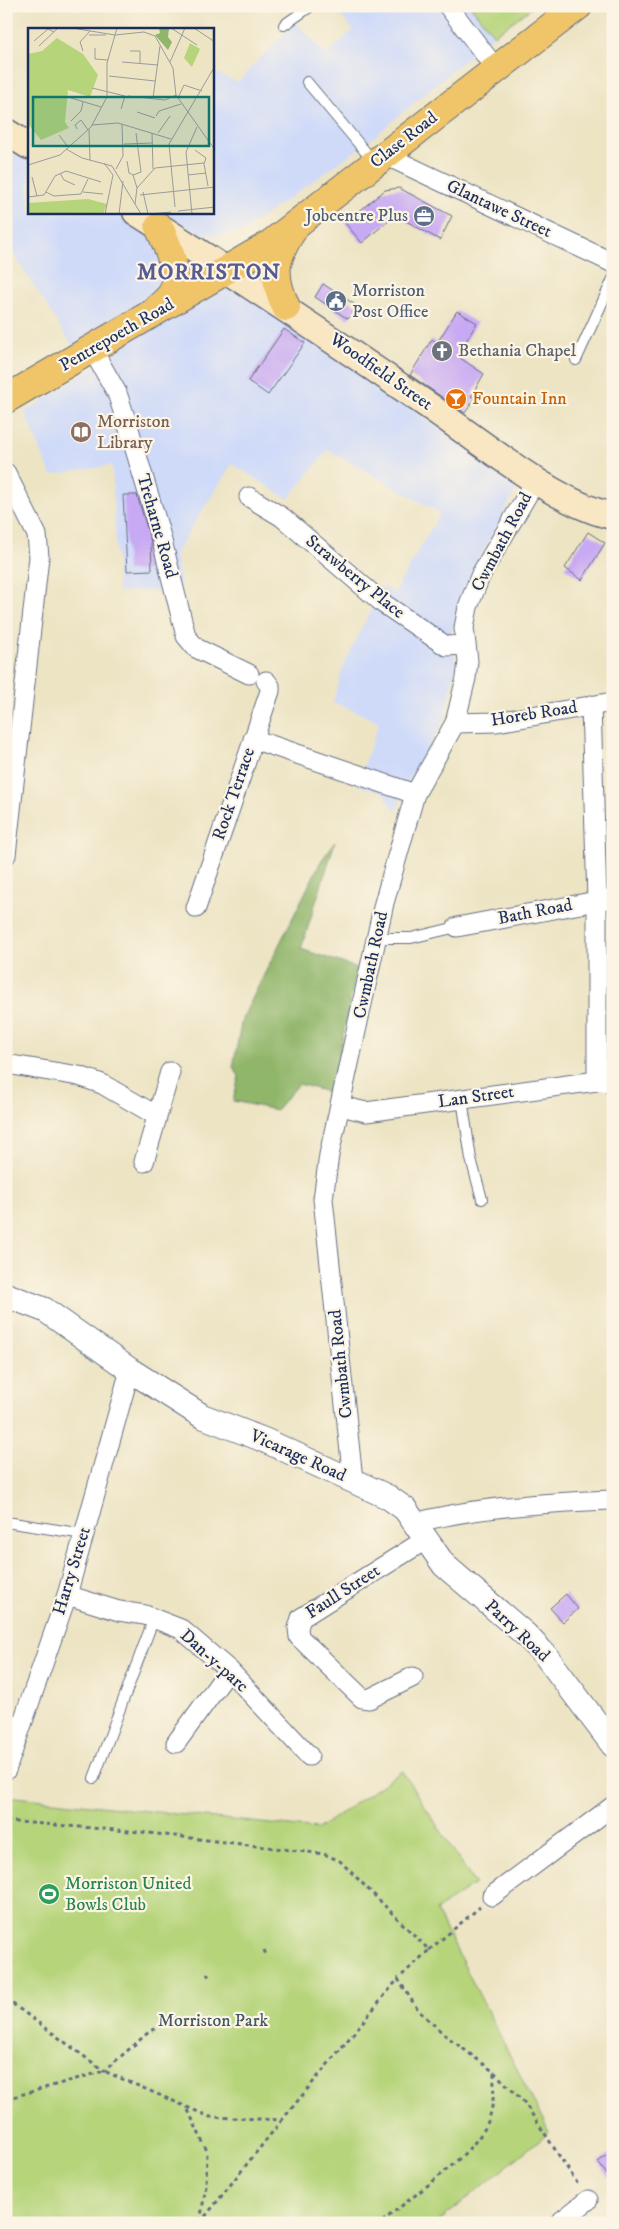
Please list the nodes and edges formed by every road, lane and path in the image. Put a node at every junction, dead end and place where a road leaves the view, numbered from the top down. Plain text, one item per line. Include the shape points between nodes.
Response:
1 (311, 6) edge
2 (448, 6) edge
3 (578, 6) edge
4 (284, 25) dead end
5 (496, 70) junction
6 (307, 82) dead end
7 (6, 132) edge
8 (28, 145) edge
9 (380, 159) junction
10 (139, 214) edge
11 (298, 222) junction
12 (159, 227) junction
13 (613, 263) edge
14 (228, 270) junction
15 (613, 279) edge
16 (286, 307) junction
17 (150, 315) junction
18 (92, 349) junction
19 (576, 360) dead end
20 (9, 392) edge
21 (6, 473) edge
22 (536, 480) junction
23 (249, 497) dead end
24 (613, 516) edge
25 (464, 645) junction
26 (257, 677) joint
27 (613, 702) edge
28 (591, 706) junction
29 (13, 710) edge
30 (455, 723) junction
31 (253, 739) junction
32 (415, 794) junction
33 (6, 855) edge
34 (605, 898) edge
35 (196, 908) dead end
36 (457, 927) joint
37 (377, 938) junction
38 (6, 1064) edge
39 (170, 1072) dead end
40 (605, 1082) edge
41 (462, 1099) junction
42 (341, 1106) junction
43 (157, 1116) junction
44 (144, 1162) dead end
45 (482, 1198) dead end
46 (6, 1295) edge
47 (130, 1370) junction
48 (353, 1480) junction
49 (613, 1500) edge
50 (6, 1522) edge
51 (420, 1531) junction
52 (84, 1534) junction
53 (67, 1595) junction
54 (154, 1618) junction
55 (229, 1670) junction
56 (412, 1677) dead end
57 (176, 1743) dead end
58 (613, 1745) edge
59 (309, 1756) dead end
60 (6, 1770) edge
61 (94, 1778) dead end
62 (613, 1806) edge
63 (6, 1821) edge
64 (492, 1896) joint
65 (264, 1950) dead end
66 (429, 1950) junction
67 (267, 1957) dead end
68 (207, 1973) dead end
69 (398, 1978) junction
70 (210, 1980) dead end
71 (6, 1999) edge
72 (178, 2017) dead end
73 (104, 2071) junction
74 (494, 2072) junction
75 (6, 2099) edge
76 (188, 2109) junction
77 (282, 2120) junction
78 (588, 2200) joint
79 (200, 2223) edge
80 (380, 2223) edge
81 (559, 2223) edge

1 - 4 lane
2 - 5 street
3 - 5 main road, Clase Road
5 - 9 main road, Clase Road
6 - 9 lane
7 - 8 main road
9 - 11 main road, Clase Road
9 - 13 street, Glantawe Street
10 - 12 main road, Woodfield Street
11 - 14 main road, Clase Road
11 - 16 main road via 284,244 276,268 276,286
12 - 14 main road, Woodfield Street
12 - 17 main road via 175,272 172,294
14 - 16 main road, Woodfield Street
14 - 17 main road, Pentrepoeth Road
15 - 19 lane
16 - 22 main road, Woodfield Street
17 - 18 main road, Pentrepoeth Road
18 - 20 main road, Pentrepoeth Road
18 - 26 street, Treharne Road via 117,393 129,429 186,636 196,648
21 - 29 street via 37,535 39,558
22 - 24 main road, Woodfield Street via 580,505
22 - 25 street, Cwmbath Road via 481,574 468,607
23 - 25 street, Strawberry Place via 282,517 384,604 446,646
25 - 30 street, Cwmbath Road via 468,661
26 - 31 street, Rock Terrace via 270,686 270,691
27 - 28 street, Horeb Road
28 - 30 street, Horeb Road via 497,722
28 - 34 street
29 - 33 street
30 - 32 street, Cwmbath Road
31 - 32 street
31 - 35 street, Rock Terrace
32 - 37 street, Cwmbath Road
34 - 36 street, Bath Road
34 - 40 street
36 - 37 lane via 411,938
37 - 42 street, Cwmbath Road
38 - 43 street via 79,1076 102,1084
39 - 43 street
40 - 41 street, Lan Street
41 - 42 street, Lan Street via 366,1112
41 - 45 lane via 470,1160
42 - 48 street, Cwmbath Road via 329,1155 324,1200
43 - 44 street
46 - 47 street, Vicarage Road via 44,1310
47 - 48 street, Vicarage Road via 202,1416
47 - 52 street, Harry Street
48 - 51 street, Vicarage Road via 405,1509
49 - 51 street via 439,1516
50 - 52 lane
51 - 56 street, Faull Street via 301,1618 298,1628 299,1637 362,1698 369,1699
51 - 58 street, Parry Road via 444,1565 546,1656
52 - 53 street, Harry Street
53 - 54 street, Dan-y-parc
53 - 60 street, Harry Street
54 - 55 street, Dan-y-parc via 181,1629
54 - 61 lane
55 - 57 street
55 - 59 street, Dan-y-parc
62 - 64 street
63 - 66 path via 141,1832 324,1854 340,1861
64 - 66 path
65 - 67 path
66 - 69 path
68 - 70 path
69 - 74 path via 418,2010
69 - 77 path
71 - 73 path
72 - 73 path via 150,2031
73 - 75 path
73 - 76 path
74 - 78 path via 524,2102
74 - 80 path via 494,2097 485,2128 459,2159
76 - 77 path via 210,2117
76 - 79 path via 207,2151
77 - 79 path
78 - 81 street

